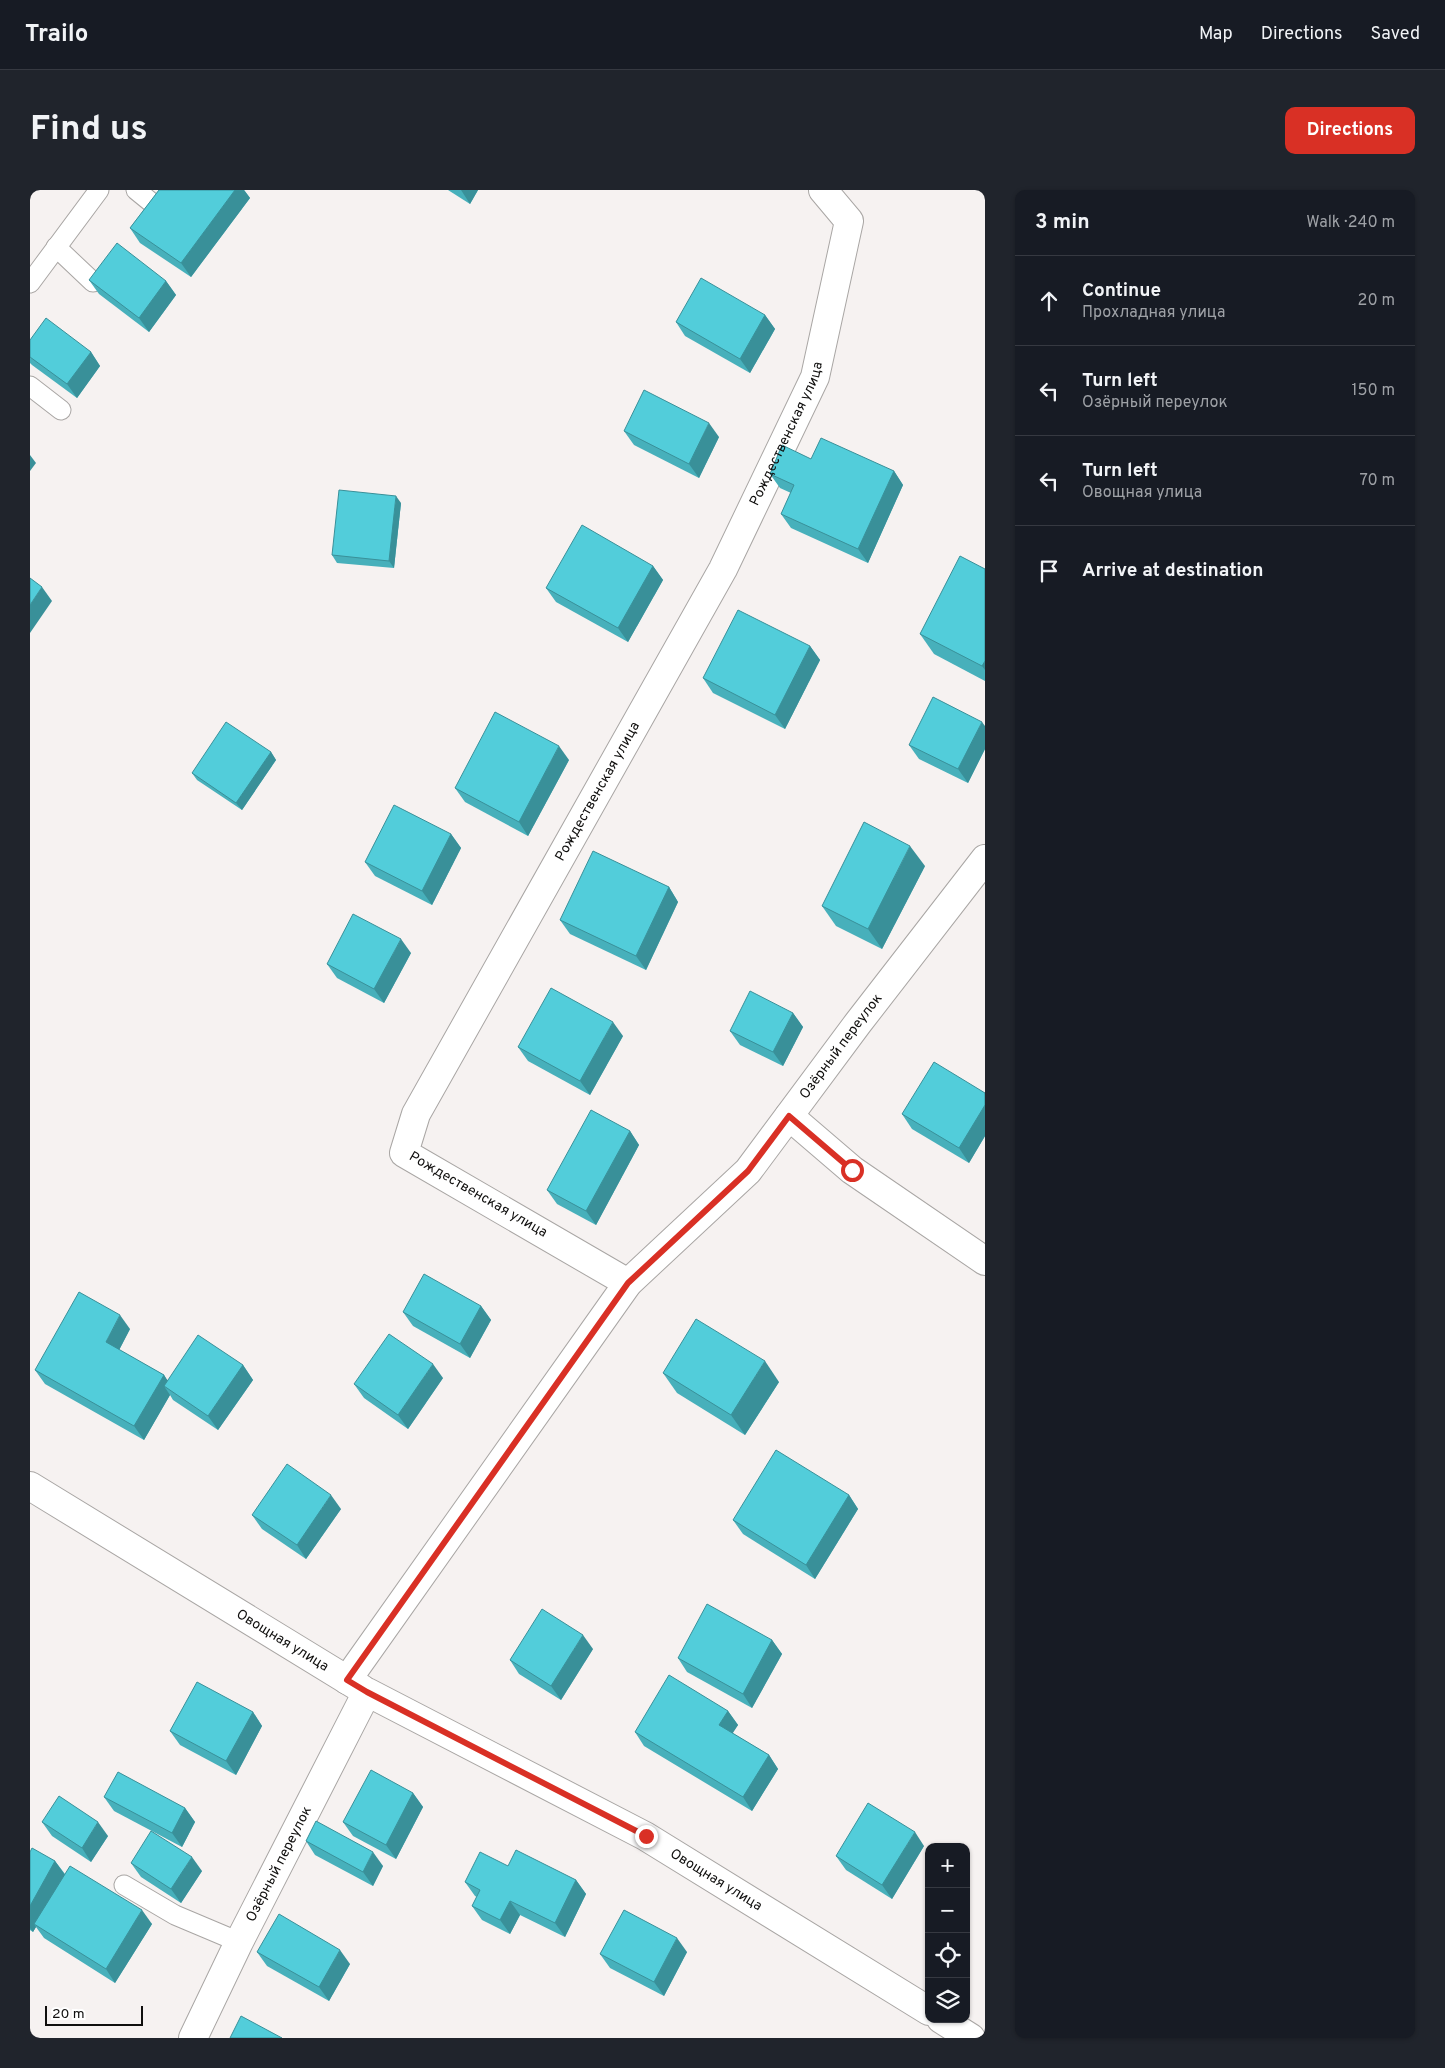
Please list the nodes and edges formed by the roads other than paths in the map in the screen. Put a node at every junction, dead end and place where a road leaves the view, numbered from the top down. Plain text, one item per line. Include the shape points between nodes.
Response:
1 (99, 190) edge
2 (136, 190) edge
3 (823, 190) edge
4 (152, 202) edge
5 (56, 247) junction
6 (93, 282) edge
7 (30, 283) edge
8 (30, 386) edge
9 (61, 410) dead end
10 (985, 859) edge
11 (789, 1116) junction
12 (985, 1261) edge
13 (628, 1283) junction
14 (30, 1486) edge
15 (357, 1686) junction
16 (124, 1885) dead end
17 (239, 1942) junction
18 (925, 2009) edge
19 (947, 2023) edge
20 (193, 2038) edge
21 (971, 2038) edge

1 - 5 lane
2 - 4 lane
3 - 13 street, Рождественская улица via 849,221 815,377 723,569 416,1114 404,1153
5 - 6 lane
5 - 7 lane
8 - 9 lane
10 - 11 street, Озёрный переулок
11 - 12 street via 852,1170
11 - 13 street, Озёрный переулок via 748,1171
13 - 15 street, Озёрный переулок
14 - 15 street, Овощная улица
15 - 17 street, Озёрный переулок
15 - 18 street, Овощная улица via 646,1836
16 - 17 lane via 174,1915
17 - 20 street, Озёрный переулок
19 - 21 street

